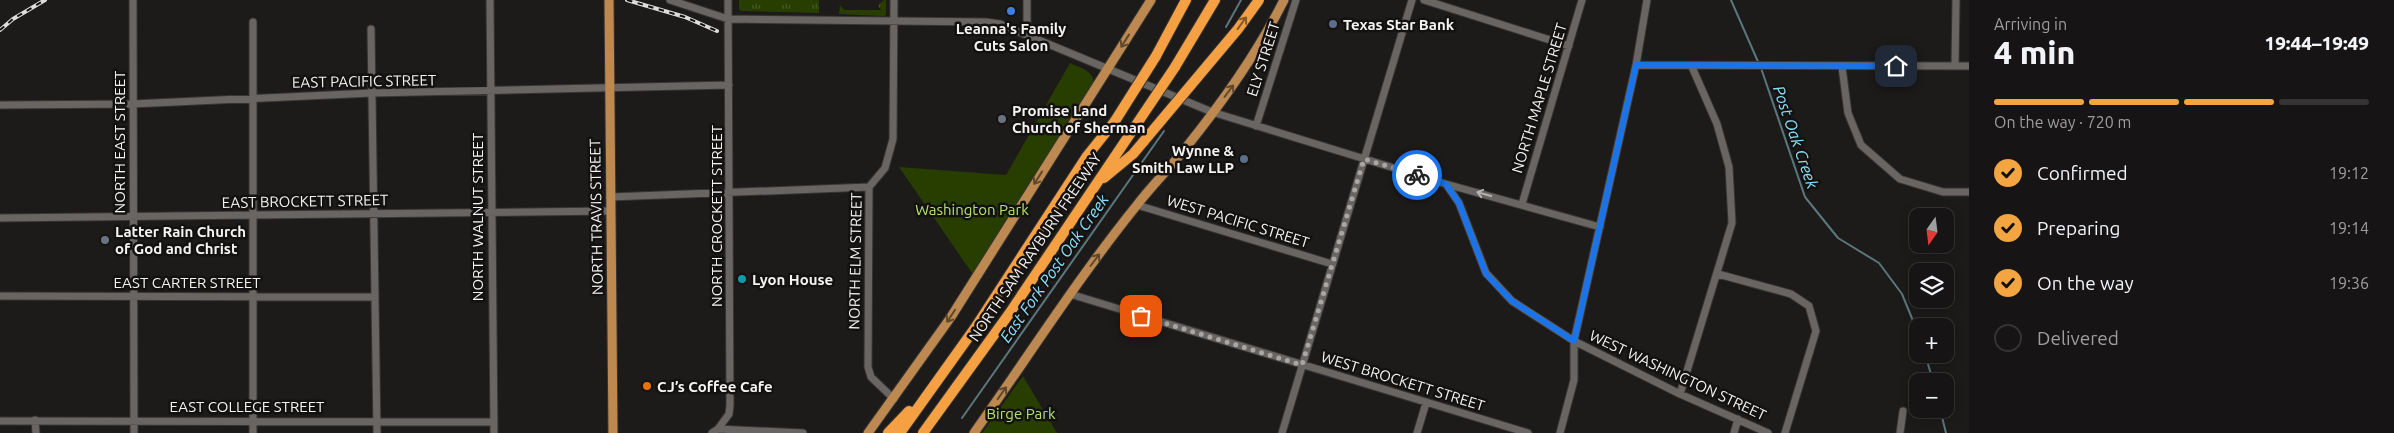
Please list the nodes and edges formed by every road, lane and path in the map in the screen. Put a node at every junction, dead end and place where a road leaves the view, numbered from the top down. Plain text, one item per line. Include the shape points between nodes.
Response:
1 (133, 0) edge
2 (490, 0) edge
3 (609, 0) edge
4 (670, 0) edge
5 (728, 0) edge
6 (894, 0) edge
7 (1027, 0) edge
8 (1152, 0) edge
9 (1182, 0) edge
10 (1186, 0) edge
11 (1215, 0) edge
12 (1259, 0) edge
13 (1284, 0) edge
14 (1296, 0) edge
15 (1412, 0) edge
16 (1424, 0) edge
17 (1582, 0) edge
18 (1647, 0) edge
19 (1956, 0) edge
20 (1179, 14) junction
21 (728, 20) junction
22 (894, 21) junction
23 (253, 22) dead end
24 (371, 30) dead end
25 (1027, 34) junction
26 (1569, 46) junction
27 (1636, 65) junction
28 (1692, 66) junction
29 (1955, 66) junction
30 (1969, 66) edge
31 (1842, 67) junction
32 (1107, 70) junction
33 (729, 85) junction
34 (609, 86) junction
35 (490, 92) junction
36 (372, 93) junction
37 (253, 98) junction
38 (132, 104) junction
39 (0, 105) edge
40 (1212, 112) junction
41 (1256, 126) junction
42 (1364, 159) junction
43 (1095, 184) junction
44 (1446, 184) junction
45 (869, 187) junction
46 (730, 191) junction
47 (1969, 192) edge
48 (610, 197) junction
49 (1522, 204) junction
50 (1137, 205) junction
51 (610, 211) junction
52 (490, 213) junction
53 (374, 214) junction
54 (252, 215) junction
55 (133, 217) junction
56 (0, 218) edge
57 (1600, 227) junction
58 (1332, 264) junction
59 (1718, 274) junction
60 (1070, 294) junction
61 (0, 296) edge
62 (134, 296) junction
63 (253, 297) junction
64 (374, 297) junction
65 (1574, 341) junction
66 (1302, 365) junction
67 (944, 371) junction
68 (1680, 394) junction
69 (894, 399) junction
70 (1426, 403) junction
71 (1903, 412) dead end
72 (1738, 419) junction
73 (35, 420) junction
74 (134, 420) junction
75 (0, 421) edge
76 (253, 421) junction
77 (376, 421) junction
78 (494, 422) junction
79 (715, 431) edge
80 (36, 433) edge
81 (134, 433) edge
82 (253, 433) edge
83 (377, 433) edge
84 (494, 433) edge
85 (613, 433) edge
86 (803, 433) edge
87 (868, 433) edge
88 (888, 433) edge
89 (900, 433) edge
90 (923, 433) edge
91 (974, 433) edge
92 (1282, 433) edge
93 (1417, 433) edge
94 (1528, 433) edge
95 (1560, 433) edge
96 (1734, 433) edge
97 (1768, 433) edge
98 (1784, 433) edge
99 (1900, 433) edge

1 - 38 street, NORTH EAST STREET
2 - 35 street, NORTH WALNUT STREET
3 - 34 main road, NORTH TRAVIS STREET
4 - 21 street
5 - 21 street, NORTH CROCKETT STREET
6 - 22 street, NORTH ELM STREET
7 - 25 street
8 -> 32 main road, NORTH SAM RAYBURN FREEWAY
9 - 20 highway
10 - 20 highway, NORTH SAM RAYBURN FREEWAY
11 - 43 highway, NORTH SAM RAYBURN FREEWAY, bridge
43 -> 12 highway, bridge via 1133,154
40 -> 13 main road via 1257,50
14 - 41 street, ELY STREET
15 - 42 street
16 - 26 street
17 - 26 street, NORTH MAPLE STREET
18 - 27 street
19 - 29 street
20 - 67 highway, NORTH SAM RAYBURN FREEWAY, bridge via 1115,121 1087,156 994,301
21 - 22 street
21 - 33 street, NORTH CROCKETT STREET
22 - 25 street via 986,22
22 - 45 street, NORTH ELM STREET via 893,139 884,168
23 - 37 street
24 - 36 street
25 - 32 street
26 - 49 street, NORTH MAPLE STREET
27 - 28 street
27 - 57 street
28 - 31 street
28 - 59 street via 1717,124 1729,167 1732,223
29 - 30 street
29 - 31 street
31 - 47 street via 1848,113 1862,145 1900,179 1943,192
32 - 40 street
32 -> 69 main road, NORTH SAM RAYBURN FREEWAY via 951,317
33 - 34 street, EAST PACIFIC STREET
33 - 46 street, NORTH CROCKETT STREET
34 - 35 street, EAST PACIFIC STREET
34 - 48 main road, NORTH TRAVIS STREET
35 - 36 street, EAST PACIFIC STREET
35 - 52 street, NORTH WALNUT STREET
36 - 37 street, EAST PACIFIC STREET
36 - 53 street
37 - 38 street, EAST PACIFIC STREET
37 - 54 street
38 - 39 street, EAST PACIFIC STREET
38 - 55 street, NORTH EAST STREET
40 - 41 street
40 - 50 main road
41 - 42 street
42 - 44 street
42 - 58 street
43 - 90 highway, NORTH SAM RAYBURN FREEWAY via 1004,321
49 -> 44 street
44 - 65 street, WEST WASHINGTON STREET via 1459,203 1486,274 1512,301
45 - 46 street
45 - 69 street, NORTH ELM STREET via 868,367 871,376
46 - 48 street
46 - 79 street, NORTH CROCKETT STREET via 730,405 729,414
48 - 51 main road, NORTH TRAVIS STREET
49 - 57 street
50 - 58 street, WEST PACIFIC STREET
60 -> 50 main road
51 - 52 street, EAST BROCKETT STREET
51 - 85 main road, NORTH TRAVIS STREET
52 - 53 street, EAST BROCKETT STREET
52 - 78 street, NORTH WALNUT STREET
53 - 54 street, EAST BROCKETT STREET
53 - 64 street
54 - 55 street, EAST BROCKETT STREET
54 - 63 street
55 - 56 street, EAST BROCKETT STREET
55 - 62 street, NORTH EAST STREET
57 - 65 street
58 - 66 street
59 - 68 street
59 - 98 street via 1791,294 1809,306 1816,332
60 - 66 street, WEST BROCKETT STREET
91 -> 60 main road
61 - 62 street, EAST CARTER STREET
62 - 63 street, EAST CARTER STREET
62 - 74 street, NORTH EAST STREET
63 - 64 street, EAST CARTER STREET
63 - 76 street
64 - 77 street
65 - 68 street, WEST WASHINGTON STREET
65 - 95 street via 1574,380
66 - 70 street, WEST BROCKETT STREET
66 - 92 street
67 - 88 highway
67 - 89 highway, NORTH SAM RAYBURN FREEWAY
68 - 72 street, WEST WASHINGTON STREET
69 - 87 main road, NORTH SAM RAYBURN FREEWAY
70 - 93 street
70 - 94 street, WEST BROCKETT STREET
71 - 99 street
72 - 96 street
72 - 97 street, WEST WASHINGTON STREET
73 - 74 street, EAST COLLEGE STREET
73 - 75 street, EAST COLLEGE STREET
73 - 80 street
74 - 76 street, EAST COLLEGE STREET
74 - 81 street, NORTH EAST STREET
76 - 77 street, EAST COLLEGE STREET
76 - 82 street
77 - 78 street, EAST COLLEGE STREET
77 - 83 street
78 - 84 street, NORTH WALNUT STREET
79 - 86 street

